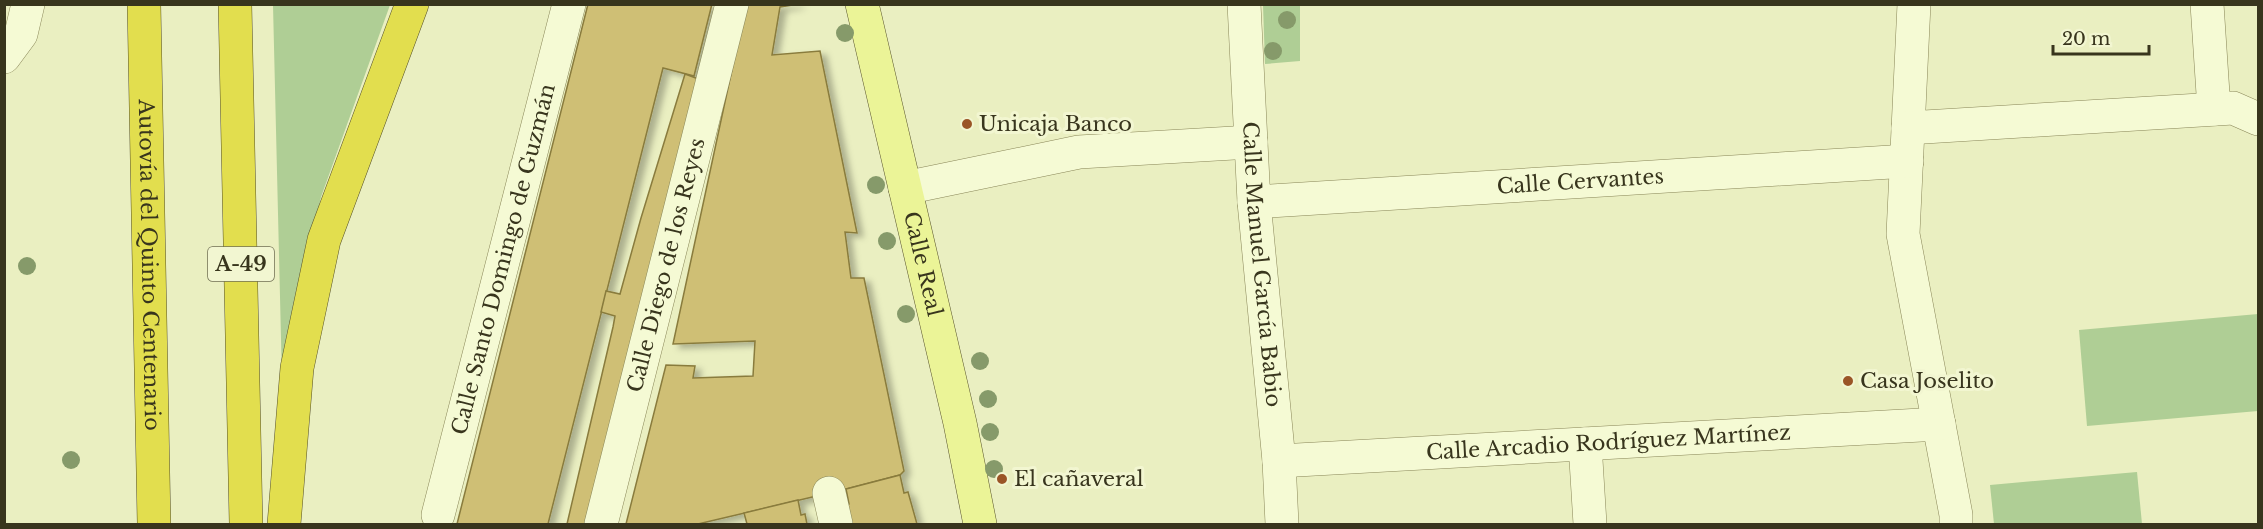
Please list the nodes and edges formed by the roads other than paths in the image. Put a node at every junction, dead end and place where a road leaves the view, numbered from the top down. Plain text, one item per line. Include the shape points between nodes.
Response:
1 (28, 4) edge
2 (144, 4) edge
3 (235, 4) edge
4 (412, 4) edge
5 (569, 4) edge
6 (732, 4) edge
7 (862, 4) edge
8 (1244, 4) edge
9 (1914, 4) edge
10 (2207, 4) edge
11 (4, 57) edge
12 (2214, 109) junction
13 (2259, 119) edge
14 (1908, 128) junction
15 (1251, 142) junction
16 (1907, 162) junction
17 (905, 188) junction
18 (1254, 202) junction
19 (1939, 424) junction
20 (1585, 444) junction
21 (1279, 461) junction
22 (829, 493) dead end
23 (438, 515) dead end
24 (154, 525) edge
25 (246, 525) edge
26 (284, 525) edge
27 (601, 525) edge
28 (836, 525) edge
29 (980, 525) edge
30 (1282, 525) edge
31 (1590, 525) edge
32 (1956, 525) edge

1 - 11 street via 21,34
2 - 24 highway, Autovía del Quinto Centenario
3 - 25 highway, A-49
4 - 26 highway via 324,240 297,368
5 - 23 street, Calle Santo Domingo de Guzmán
6 - 27 street, Calle Diego de los Reyes
7 - 17 main road, Calle Real
8 - 15 street, Calle Manuel García Babio
9 - 14 street
10 - 12 street
12 - 13 street via 2233,108
12 - 14 street
14 - 16 street
15 - 17 street via 1079,152
15 - 18 street, Calle Manuel García Babio
16 - 18 street, Calle Cervantes
16 - 19 street via 1903,234
17 - 29 main road, Calle Real
18 - 21 street, Calle Manuel García Babio
19 - 20 street, Calle Arcadio Rodríguez Martínez
19 - 32 street
20 - 21 street, Calle Arcadio Rodríguez Martínez
20 - 31 street
21 - 30 street, Calle Manuel García Babio
22 - 28 street

